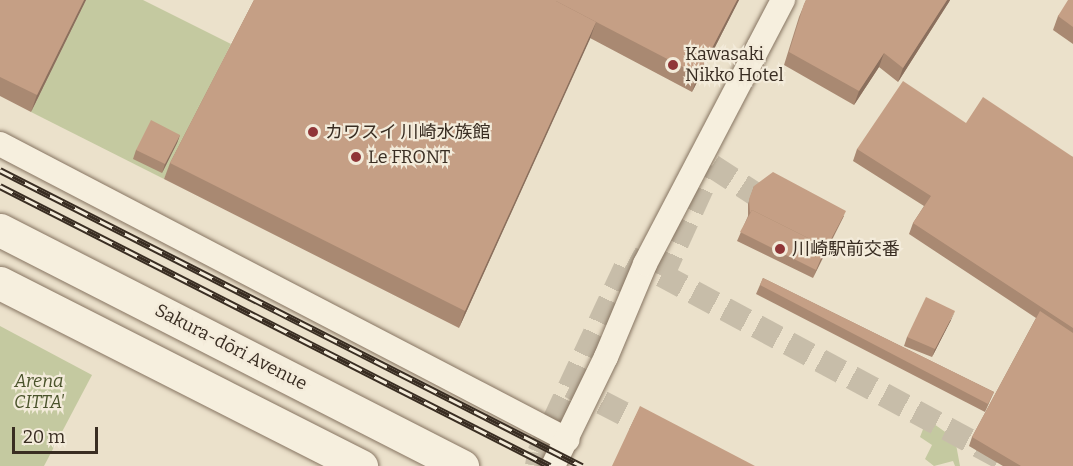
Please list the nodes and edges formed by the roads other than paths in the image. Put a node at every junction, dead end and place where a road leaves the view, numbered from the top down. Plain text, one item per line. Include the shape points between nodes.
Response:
1 (783, 0) edge
2 (0, 144) edge
3 (0, 230) edge
4 (0, 283) edge
5 (568, 440) junction
6 (362, 466) edge
7 (462, 466) edge
8 (553, 466) edge

1 - 5 street via 645,264
2 - 5 street
3 - 7 street, Sakura-dōri Avenue
4 - 6 street
5 - 8 street

